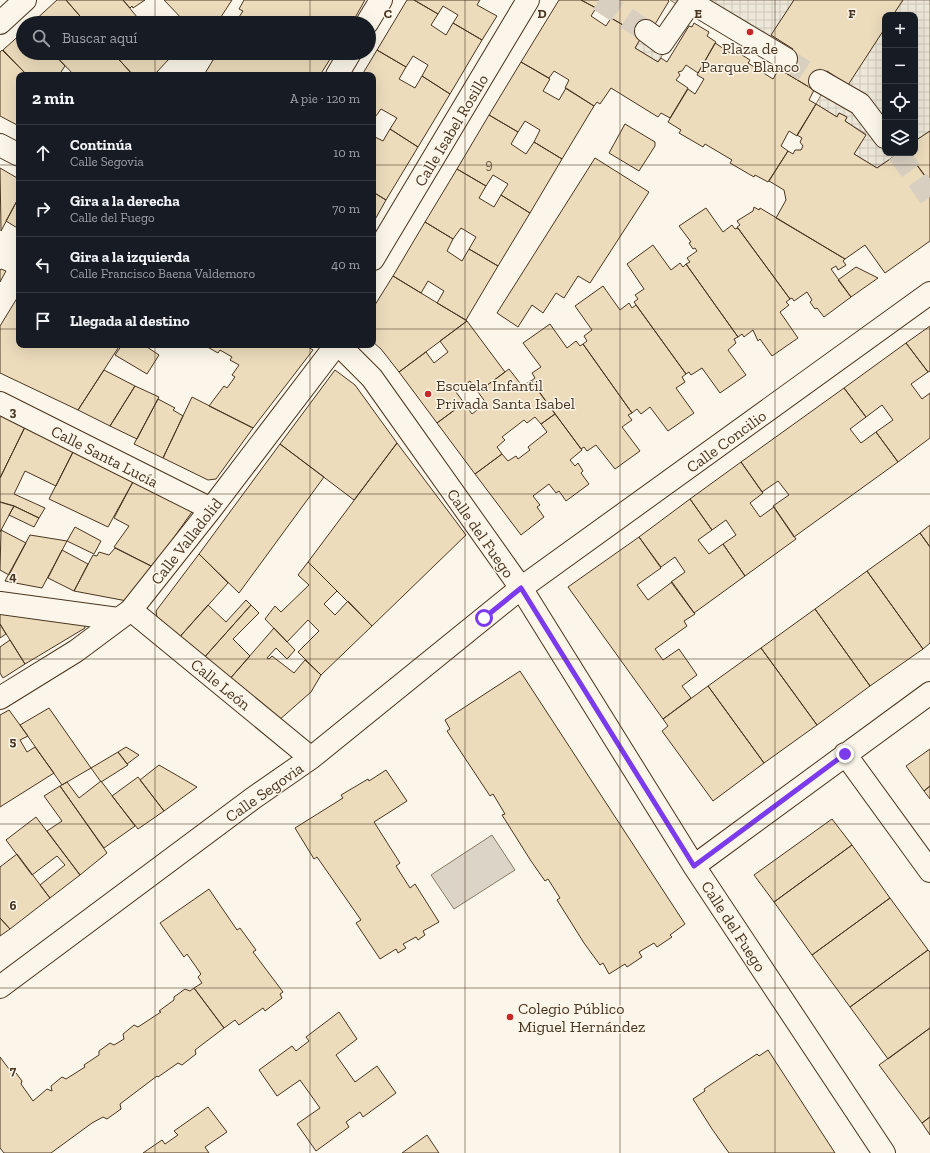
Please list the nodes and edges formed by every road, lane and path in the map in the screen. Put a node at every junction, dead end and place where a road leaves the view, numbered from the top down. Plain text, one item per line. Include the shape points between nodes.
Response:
1 (26, 0) edge
2 (381, 0) edge
3 (528, 0) edge
4 (692, 1) edge
5 (371, 16) edge
6 (0, 23) edge
7 (646, 31) tunnel mouth
8 (786, 59) tunnel mouth
9 (346, 60) edge
10 (339, 72) edge
11 (820, 81) tunnel mouth
12 (882, 133) edge
13 (0, 145) edge
14 (16, 154) edge
15 (376, 254) edge
16 (930, 293) edge
17 (336, 348) edge
18 (341, 348) edge
19 (0, 403) edge
20 (211, 509) junction
21 (521, 588) junction
22 (0, 603) edge
23 (125, 615) junction
24 (930, 693) edge
25 (0, 698) edge
26 (845, 754) junction
27 (311, 758) junction
28 (694, 866) junction
29 (930, 871) edge
30 (0, 987) edge
31 (884, 1153) edge

1 - 6 street
2 - 5 street
3 - 15 street, Calle Isabel Rosillo
4 - 7 street via 662,43
4 - 8 street
9 - 10 street
11 - 12 street via 860,104
13 - 14 street
16 - 21 street, Calle Concilio
17 - 20 street, Calle Valladolid
18 - 21 street, Calle del Fuego via 372,378
19 - 20 street, Calle Santa Lucía
20 - 23 street, Calle Valladolid
21 - 27 street, Calle Segovia
21 - 28 street, Calle del Fuego
22 - 23 street
23 - 25 street, Calle Valladolid via 76,651
23 - 27 street, Calle León
24 - 26 street
26 - 28 street
26 - 29 street
27 - 30 street, Calle Segovia
28 - 31 street, Calle del Fuego

